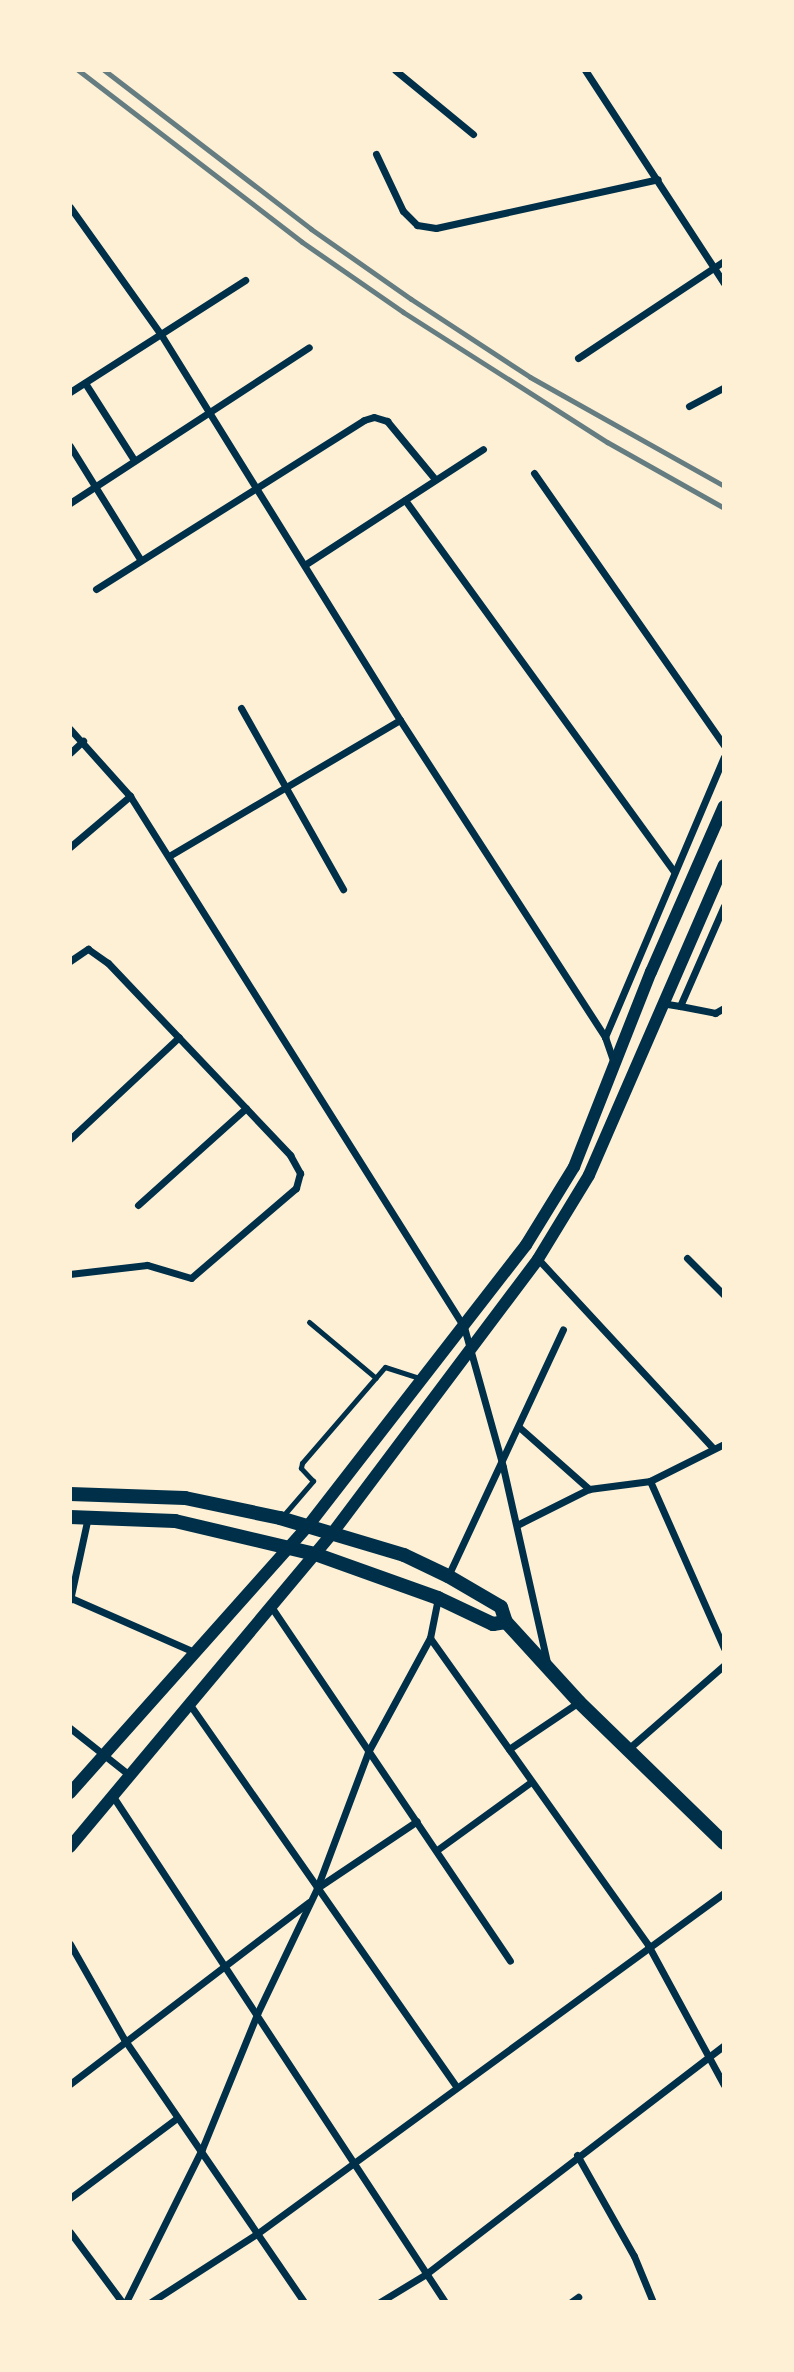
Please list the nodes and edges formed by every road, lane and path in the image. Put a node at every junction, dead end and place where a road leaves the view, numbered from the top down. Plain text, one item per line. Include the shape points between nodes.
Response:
1 (395, 70) edge
2 (585, 70) edge
3 (473, 134) dead end
4 (376, 154) dead end
5 (658, 179) junction
6 (70, 206) edge
7 (724, 261) edge
8 (715, 268) junction
9 (245, 280) dead end
10 (724, 283) edge
11 (160, 333) junction
12 (309, 348) dead end
13 (578, 358) dead end
14 (85, 383) junction
15 (724, 387) edge
16 (71, 390) edge
17 (689, 406) dead end
18 (208, 411) junction
19 (70, 446) edge
20 (483, 449) dead end
21 (134, 460) junction
22 (534, 473) dead end
23 (434, 478) junction
24 (95, 486) junction
25 (257, 486) junction
26 (405, 500) junction
27 (70, 503) edge
28 (140, 559) junction
29 (306, 564) junction
30 (96, 589) dead end
31 (241, 708) dead end
32 (400, 720) junction
33 (70, 729) edge
34 (83, 741) junction
35 (724, 746) edge
36 (70, 752) edge
37 (724, 757) edge
38 (284, 791) junction
39 (130, 796) junction
40 (724, 806) edge
41 (70, 847) edge
42 (169, 856) junction
43 (724, 864) edge
44 (674, 872) junction
45 (343, 889) dead end
46 (724, 905) edge
47 (70, 961) edge
48 (660, 1003) junction
49 (680, 1006) junction
50 (724, 1008) edge
51 (179, 1037) junction
52 (605, 1037) junction
53 (614, 1063) junction
54 (246, 1108) junction
55 (70, 1139) edge
56 (138, 1205) dead end
57 (687, 1258) dead end
58 (538, 1259) junction
59 (70, 1274) edge
60 (724, 1295) edge
61 (309, 1322) dead end
62 (464, 1326) junction
63 (564, 1329) dead end
64 (471, 1352) junction
65 (376, 1378) junction
66 (424, 1380) junction
67 (519, 1427) junction
68 (724, 1444) edge
69 (713, 1448) junction
70 (503, 1467) junction
71 (650, 1482) junction
72 (589, 1489) junction
73 (70, 1494) edge
74 (70, 1517) edge
75 (88, 1517) junction
76 (280, 1518) junction
77 (308, 1525) junction
78 (517, 1525) junction
79 (334, 1531) junction
80 (287, 1549) junction
81 (315, 1555) junction
82 (448, 1576) junction
83 (438, 1598) junction
84 (71, 1600) edge
85 (270, 1605) junction
86 (506, 1622) junction
87 (429, 1637) junction
88 (724, 1648) edge
89 (192, 1651) junction
90 (547, 1664) junction
91 (724, 1665) edge
92 (188, 1702) junction
93 (579, 1702) junction
94 (70, 1728) edge
95 (509, 1749) junction
96 (626, 1750) junction
97 (368, 1752) junction
98 (103, 1755) junction
99 (128, 1774) junction
100 (531, 1782) junction
101 (70, 1793) edge
102 (112, 1795) junction
103 (417, 1821) junction
104 (724, 1843) edge
105 (70, 1847) edge
106 (437, 1850) junction
107 (317, 1888) junction
108 (724, 1893) edge
109 (309, 1901) junction
110 (70, 1944) edge
111 (648, 1945) junction
112 (510, 1961) dead end
113 (225, 1964) junction
114 (257, 2014) junction
115 (124, 2039) junction
116 (724, 2045) edge
117 (710, 2055) junction
118 (70, 2084) edge
119 (724, 2085) edge
120 (456, 2086) junction
121 (177, 2119) junction
122 (202, 2149) junction
123 (577, 2155) junction
124 (355, 2162) junction
125 (70, 2198) edge
126 (70, 2232) edge
127 (258, 2233) junction
128 (426, 2274) junction
129 (124, 2302) edge
130 (151, 2302) edge
131 (304, 2302) edge
132 (380, 2302) edge
133 (445, 2302) edge
134 (653, 2302) edge

1 - 3 street
2 - 5 street
4 - 5 street via 403,211 417,225 436,228
5 - 8 street
6 - 11 street
7 - 8 street
8 - 10 street
8 - 13 street
9 - 11 street
11 - 14 street
11 - 18 street
12 - 18 street
14 - 16 street
14 - 21 street
15 - 17 street
18 - 21 street
18 - 25 street
19 - 24 street
20 - 23 street
21 - 24 street
22 - 35 street
23 - 25 street via 387,421 374,417
23 - 26 street
24 - 27 street
24 - 28 street
25 - 28 street
25 - 29 street
26 - 29 street
26 - 44 street
28 - 30 street
29 - 32 street
31 - 38 street
32 - 38 street
32 - 52 street
33 - 34 street
34 - 36 street
34 - 39 street
37 - 44 street
38 - 42 street
38 - 45 street
39 - 41 street
39 - 42 street
40 - 53 street
42 - 62 street
43 - 48 street
44 - 52 street
46 - 49 street
47 - 51 street via 88,949 100,955
48 - 49 street
48 - 58 street via 589,1175
49 - 50 street via 715,1013
51 - 54 street
51 - 55 street
52 - 53 street
53 - 62 street via 573,1167 526,1245
54 - 56 street
54 - 59 street via 295,1162 300,1173 296,1188 191,1279 147,1265
57 - 60 street
58 - 64 street
58 - 69 street
61 - 65 lane
62 - 64 street
62 - 66 street
63 - 67 street
64 - 70 street
64 - 79 street
65 - 66 lane via 385,1367
65 - 76 lane via 302,1463 313,1481
66 - 77 street
67 - 70 street
67 - 72 street
68 - 69 street
69 - 71 street
70 - 78 street
70 - 82 street
71 - 72 street
71 - 88 street
72 - 78 street
73 - 76 main road via 185,1498
74 - 75 main road
75 - 80 main road via 175,1521
75 - 84 street
76 - 77 main road
77 - 79 main road
77 - 80 street
78 - 90 street
79 - 81 street
79 - 82 main road
80 - 81 main road
80 - 89 street
81 - 83 main road
81 - 85 street
82 - 86 main road via 501,1607
83 - 86 main road via 492,1624
83 - 87 street
84 - 89 street
85 - 92 street
85 - 97 street
86 - 90 main road
87 - 95 street
87 - 97 street
89 - 98 street
90 - 93 main road
91 - 96 street
92 - 99 street
92 - 107 street
93 - 95 street
93 - 96 main road
94 - 98 street
95 - 100 street
96 - 104 main road
97 - 103 street
97 - 107 street
98 - 99 street
98 - 101 street
99 - 102 street
100 - 106 street
100 - 111 street
102 - 105 street
102 - 113 street
103 - 106 street
103 - 107 street
106 - 112 street
107 - 109 street
107 - 120 street
108 - 111 street
109 - 113 street
109 - 114 street
110 - 115 street
111 - 117 street
111 - 120 street
113 - 114 street
113 - 115 street
114 - 122 street
114 - 124 street
115 - 118 street
115 - 121 street
116 - 117 street
117 - 119 street
117 - 123 street
120 - 124 street
121 - 122 street
121 - 125 street
122 - 127 street
122 - 129 street
123 - 128 street
123 - 134 street via 634,2256
124 - 127 street
124 - 128 street
126 - 129 street
127 - 130 street
127 - 131 street
128 - 132 street
128 - 133 street

